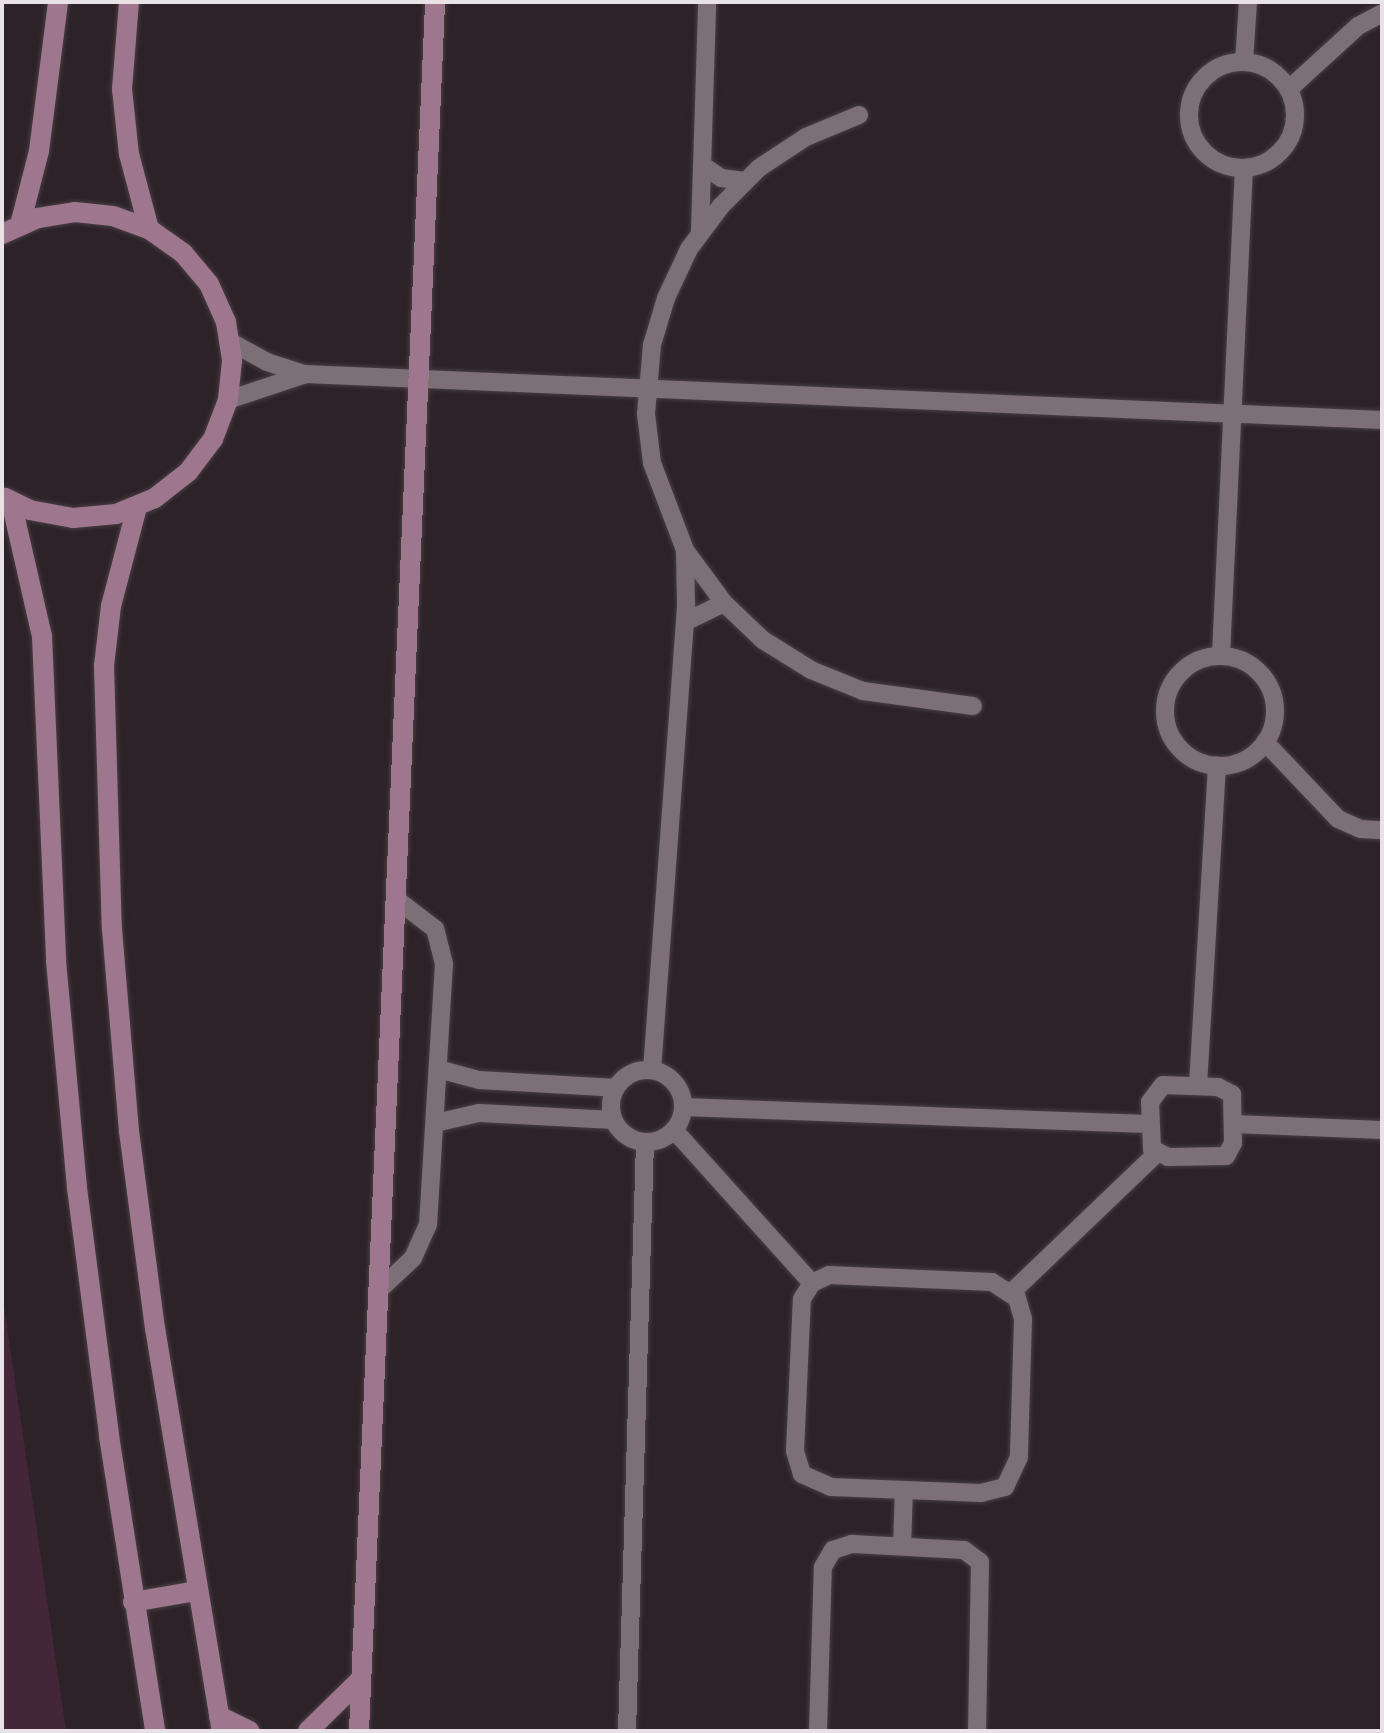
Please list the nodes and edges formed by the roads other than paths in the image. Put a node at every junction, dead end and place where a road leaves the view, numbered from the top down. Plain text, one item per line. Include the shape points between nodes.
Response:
1 (58, 2) edge
2 (129, 2) edge
3 (435, 2) edge
4 (707, 2) edge
5 (1248, 2) edge
6 (1382, 13) edge
7 (1244, 62) junction
8 (1289, 89) junction
9 (859, 115) dead end
10 (702, 165) junction
11 (1244, 169) junction
12 (745, 181) junction
13 (11, 229) edge
14 (149, 229) junction
15 (699, 233) junction
16 (231, 342) junction
17 (305, 374) junction
18 (419, 381) junction
19 (646, 390) junction
20 (228, 400) junction
21 (1232, 414) junction
22 (1382, 420) edge
23 (6, 499) edge
24 (137, 507) junction
25 (685, 550) junction
26 (724, 603) junction
27 (685, 622) junction
28 (1221, 655) junction
29 (973, 706) dead end
30 (1265, 742) junction
31 (1217, 766) junction
32 (1382, 830) edge
33 (396, 899) junction
34 (438, 1069) junction
35 (652, 1070) junction
36 (490, 1080) junction
37 (1198, 1085) junction
38 (616, 1088) junction
39 (683, 1107) junction
40 (488, 1114) junction
41 (614, 1120) junction
42 (435, 1123) junction
43 (1148, 1124) junction
44 (1234, 1124) junction
45 (674, 1130) junction
46 (1382, 1130) edge
47 (645, 1142) junction
48 (1157, 1153) junction
49 (812, 1283) junction
50 (378, 1291) junction
51 (1012, 1292) junction
52 (904, 1490) junction
53 (902, 1546) junction
54 (196, 1591) junction
55 (133, 1602) junction
56 (360, 1680) junction
57 (220, 1724) edge
58 (155, 1731) edge
59 (250, 1731) edge
60 (308, 1731) edge
61 (359, 1731) edge
62 (627, 1731) edge
63 (818, 1731) edge
64 (977, 1731) edge

1 - 13 main road via 39,151
2 - 14 main road via 122,89 129,154
3 - 18 main road
4 - 10 street
5 - 7 street
6 - 8 street via 1358,26
7 - 8 street via 1265,67
7 - 11 street via 1222,66 1203,79 1189,114 1191,132 1203,152 1221,165
8 - 11 street via 1295,121 1289,142 1265,164
9 - 12 street via 806,137
10 - 12 street via 721,178
10 - 15 street
11 - 21 street
12 - 15 street
13 - 14 main road via 56,214 94,213
14 - 16 main road via 183,253 203,276 219,303
15 - 19 street via 666,298
16 - 17 street
16 - 20 main road
17 - 18 street
17 - 20 street
18 - 19 street
18 - 33 main road
19 - 21 street
19 - 25 street via 652,463
20 - 24 main road via 213,439 188,472
21 - 22 street
21 - 28 street
23 - 24 main road via 73,518
23 - 55 main road via 32,575 42,636 66,1075 90,1296
24 - 54 main road via 111,606 104,666 112,929 129,1131
25 - 26 street
25 - 27 street
26 - 27 street
26 - 29 street via 763,640 836,682 890,698
27 - 35 street
28 - 30 street via 1251,665 1271,690 1275,712
28 - 31 street via 1200,659 1181,671 1164,710 1168,731 1180,749
30 - 31 street via 1249,757
30 - 32 street via 1338,819 1360,829
31 - 37 street
33 - 34 street via 429,922 443,946
33 - 50 main road
34 - 36 street
34 - 42 street
35 - 38 street via 628,1076
35 - 39 street via 674,1083
36 - 38 street
36 - 40 street via 496,1097
37 - 43 street via 1158,1087 1151,1097
37 - 44 street via 1232,1094
38 - 41 street
39 - 43 street
39 - 45 street
40 - 41 street
40 - 42 street
41 - 47 street via 630,1137
42 - 50 street via 426,1234 413,1258
43 - 48 street via 1149,1144
44 - 46 street
44 - 48 street via 1231,1148 1221,1158
45 - 47 street
45 - 49 street
47 - 62 street
48 - 51 street
49 - 51 street via 829,1275 985,1281
49 - 52 street via 801,1305 798,1467 823,1487
50 - 56 main road
51 - 52 street via 1023,1319 1016,1474 1005,1487 990,1493
52 - 53 street
53 - 63 street via 845,1544 825,1561
53 - 64 street via 964,1550 980,1562
54 - 55 main road
54 - 57 main road
55 - 58 main road
56 - 60 main road
56 - 61 main road
57 - 59 main road

